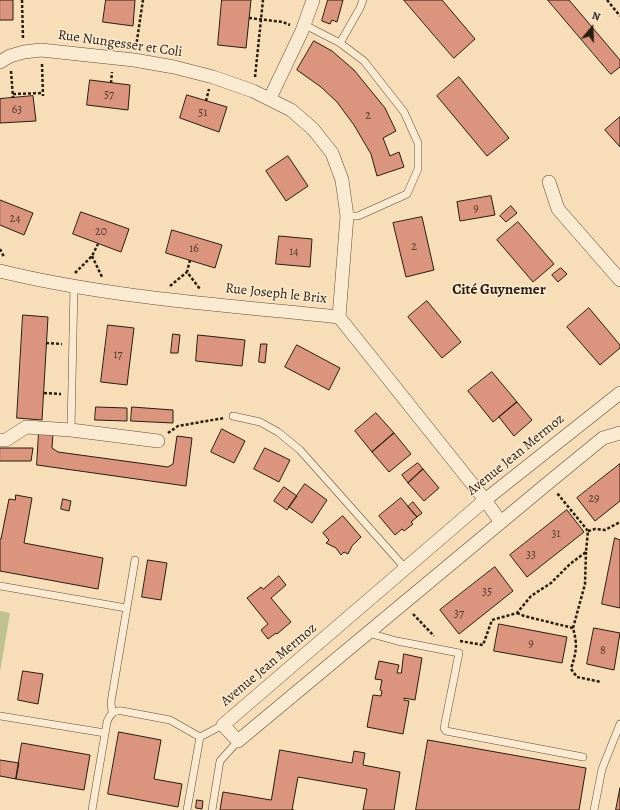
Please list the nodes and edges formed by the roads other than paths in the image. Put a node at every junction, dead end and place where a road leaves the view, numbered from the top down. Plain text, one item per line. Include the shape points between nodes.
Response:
1 (313, 0) edge
2 (363, 0) edge
3 (303, 28) junction
4 (340, 43) junction
5 (5, 59) edge
6 (270, 98) junction
7 (549, 182) dead end
8 (347, 216) junction
9 (0, 272) edge
10 (620, 280) edge
11 (69, 285) junction
12 (339, 317) junction
13 (620, 393) edge
14 (233, 416) road end
15 (71, 430) junction
16 (620, 433) edge
17 (0, 440) edge
18 (158, 441) road end
19 (485, 500) junction
20 (500, 521) junction
21 (135, 560) dead end
22 (405, 568) junction
23 (0, 586) edge
24 (126, 608) junction
25 (368, 633) junction
26 (112, 712) junction
27 (0, 716) edge
28 (620, 724) edge
29 (223, 725) junction
30 (105, 733) junction
31 (200, 738) junction
32 (238, 741) junction
33 (583, 757) dead end
34 (92, 810) edge
35 (187, 810) edge
36 (212, 810) edge
37 (594, 810) edge

1 - 3 street
2 - 4 lane
3 - 4 lane
3 - 6 street
4 - 8 lane via 364,61 404,112 418,143 418,170 407,194 358,216
5 - 6 street, Rue Nungesser et Coli via 24,52 41,50 134,60 174,67
6 - 8 street, Rue Nungesser et Coli via 291,110 313,129 332,153 342,180
7 - 10 street via 558,209
8 - 12 street, Rue Nungesser et Coli
9 - 11 street, Rue Joseph le Brix
11 - 12 street, Rue Joseph le Brix via 109,292
11 - 15 lane via 73,345
12 - 19 street, Rue Joseph le Brix
13 - 19 street, Avenue Jean Mermoz
14 - 22 lane via 260,422 278,432 300,450
15 - 17 street via 26,427 6,440
15 - 18 street
16 - 20 street via 603,438
19 - 20 street, Rue Joseph le Brix
19 - 22 street, Avenue Jean Mermoz
20 - 25 street
21 - 24 lane
22 - 29 street, Avenue Jean Mermoz
23 - 24 lane
24 - 26 lane via 111,702
25 - 32 street
25 - 33 lane via 459,653 444,728 446,731
26 - 30 lane
26 - 31 lane via 117,710 170,720
27 - 30 lane
28 - 37 lane via 602,768
29 - 31 lane
29 - 32 street, Avenue Jean Mermoz
30 - 34 lane
31 - 35 lane
32 - 36 lane via 220,761

